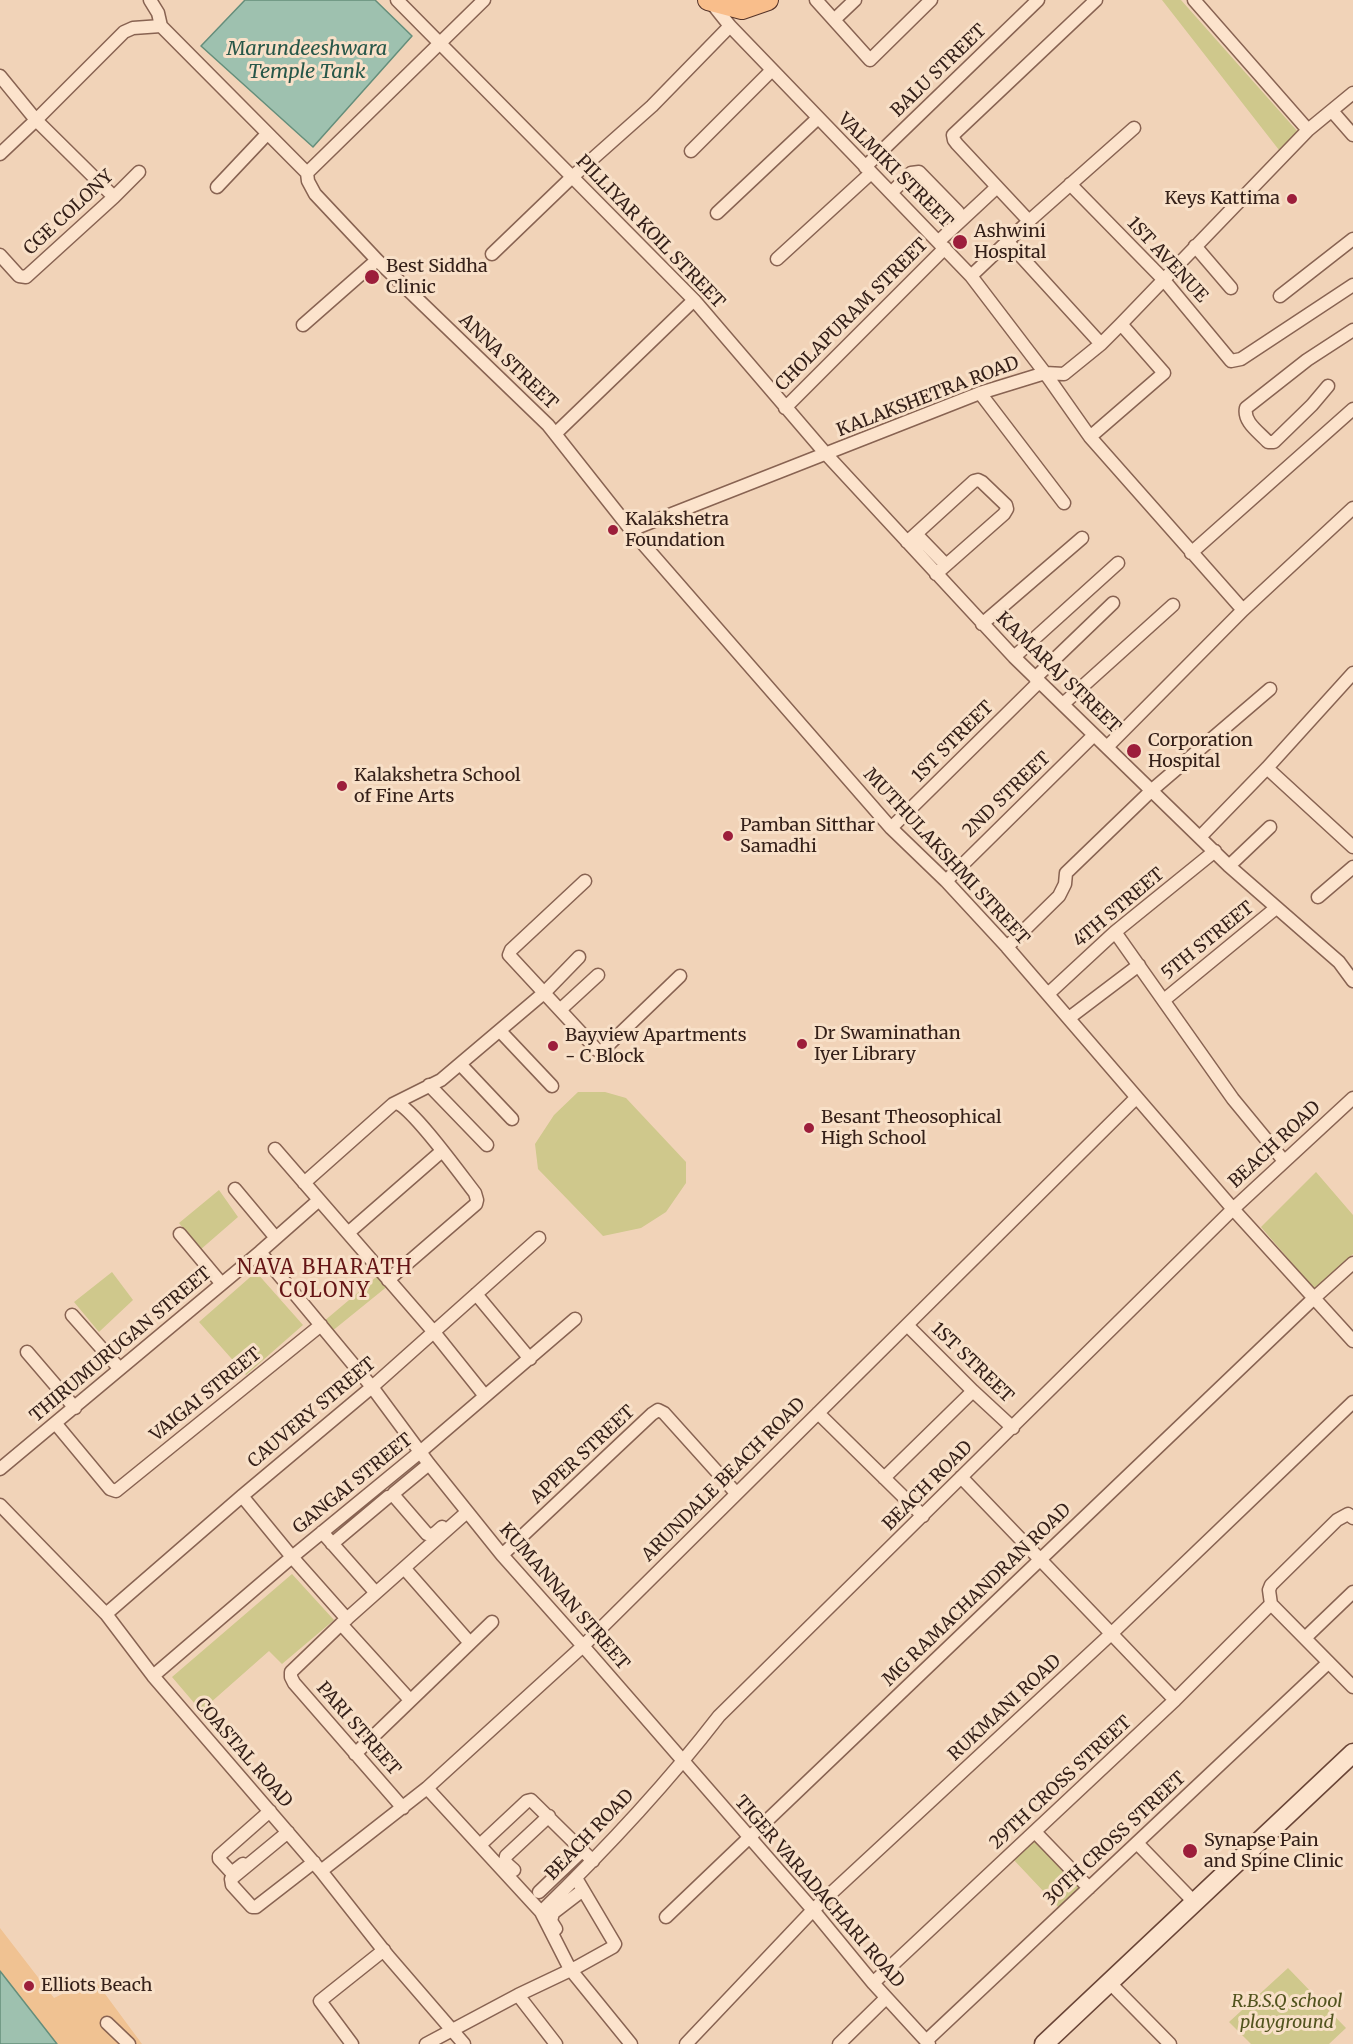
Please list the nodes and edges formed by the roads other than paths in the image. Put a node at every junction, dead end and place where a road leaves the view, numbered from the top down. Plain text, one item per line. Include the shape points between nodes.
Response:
1 (150, 0) edge
2 (397, 0) edge
3 (484, 0) edge
4 (768, 0) edge
5 (816, 0) edge
6 (931, 0) edge
7 (1038, 0) edge
8 (1096, 0) edge
9 (1194, 0) edge
10 (709, 1) edge
11 (849, 2) edge
12 (835, 19) junction
13 (160, 26) junction
14 (730, 26) junction
15 (439, 43) junction
16 (772, 70) junction
17 (0, 76) edge
18 (1353, 93) edge
19 (1332, 111) junction
20 (818, 118) junction
21 (36, 120) junction
22 (1134, 128) dead end
23 (1308, 130) junction
24 (267, 134) junction
25 (1353, 135) edge
26 (691, 151) dead end
27 (0, 154) edge
28 (868, 170) junction
29 (139, 172) dead end
30 (307, 173) junction
31 (571, 178) junction
32 (1070, 184) junction
33 (217, 187) dead end
34 (997, 187) junction
35 (891, 193) junction
36 (114, 197) junction
37 (958, 212) dead end
38 (717, 213) dead end
39 (1029, 221) junction
40 (1353, 239) edge
41 (1007, 242) junction
42 (942, 245) junction
43 (1195, 246) junction
44 (492, 254) dead end
45 (0, 255) edge
46 (777, 259) dead end
47 (377, 260) junction
48 (971, 276) junction
49 (1163, 279) junction
50 (1353, 285) edge
51 (1231, 288) dead end
52 (1280, 296) dead end
53 (694, 300) junction
54 (1121, 324) junction
55 (303, 325) dead end
56 (1353, 330) edge
57 (1101, 344) junction
58 (1045, 373) junction
59 (1328, 386) dead end
60 (980, 393) junction
61 (785, 408) junction
62 (1353, 409) edge
63 (555, 434) junction
64 (1090, 437) junction
65 (826, 454) junction
66 (1064, 503) dead end
67 (1353, 508) edge
68 (631, 530) junction
69 (912, 538) junction
70 (1082, 538) dead end
71 (1191, 553) junction
72 (1118, 563) dead end
73 (946, 565) junction
74 (936, 574) junction
75 (1113, 603) dead end
76 (1173, 605) dead end
77 (1243, 610) junction
78 (982, 624) junction
79 (1014, 657) junction
80 (1353, 673) edge
81 (1037, 680) junction
82 (1270, 689) dead end
83 (1063, 705) junction
84 (1094, 735) junction
85 (1107, 747) junction
86 (1267, 768) junction
87 (1152, 790) junction
88 (1270, 827) dead end
89 (891, 828) junction
90 (1200, 837) junction
91 (1353, 847) edge
92 (1215, 851) junction
93 (1229, 866) junction
94 (1353, 867) edge
95 (946, 880) junction
96 (585, 881) dead end
97 (1318, 897) dead end
98 (1276, 909) junction
99 (1115, 932) junction
100 (1007, 947) junction
101 (579, 957) dead end
102 (1140, 965) junction
103 (598, 975) dead end
104 (680, 976) dead end
105 (1353, 981) edge
106 (545, 992) junction
107 (1048, 994) junction
108 (1164, 1000) junction
109 (561, 1009) junction
110 (1069, 1018) junction
111 (500, 1031) junction
112 (460, 1064) junction
113 (429, 1085) junction
114 (552, 1086) dead end
115 (1136, 1098) junction
116 (1353, 1098) edge
117 (397, 1103) junction
118 (513, 1119) dead end
119 (487, 1145) dead end
120 (275, 1149) dead end
121 (442, 1151) junction
122 (1284, 1161) junction
123 (304, 1183) junction
124 (235, 1190) dead end
125 (319, 1200) junction
126 (1233, 1209) junction
127 (348, 1233) junction
128 (180, 1234) dead end
129 (276, 1238) junction
130 (539, 1238) dead end
131 (260, 1252) junction
132 (1353, 1263) edge
133 (388, 1280) junction
134 (221, 1283) junction
135 (477, 1293) junction
136 (1313, 1299) junction
137 (72, 1315) dead end
138 (575, 1319) dead end
139 (321, 1325) junction
140 (907, 1325) junction
141 (433, 1331) junction
142 (1353, 1341) edge
143 (27, 1352) dead end
144 (530, 1359) junction
145 (119, 1368) junction
146 (372, 1387) junction
147 (973, 1391) junction
148 (485, 1396) junction
149 (1353, 1402) edge
150 (75, 1408) junction
151 (818, 1413) junction
152 (56, 1424) junction
153 (1013, 1428) junction
154 (420, 1452) junction
155 (429, 1464) junction
156 (0, 1469) edge
157 (961, 1477) junction
158 (884, 1478) junction
159 (379, 1486) junction
160 (736, 1493) junction
161 (242, 1496) junction
162 (388, 1497) junction
163 (0, 1505) edge
164 (465, 1511) junction
165 (923, 1516) junction
166 (1353, 1518) edge
167 (322, 1532) junction
168 (332, 1544) junction
169 (502, 1556) junction
170 (292, 1557) junction
171 (1040, 1560) junction
172 (405, 1569) junction
173 (374, 1590) junction
174 (1353, 1592) edge
175 (1271, 1604) junction
176 (106, 1614) junction
177 (344, 1622) junction
178 (492, 1622) dead end
179 (1111, 1634) junction
180 (1305, 1638) junction
181 (470, 1643) junction
182 (583, 1646) junction
183 (1328, 1663) junction
184 (153, 1676) junction
185 (1353, 1687) edge
186 (410, 1700) junction
187 (1175, 1700) junction
188 (1353, 1753) edge
189 (355, 1754) junction
190 (684, 1762) junction
191 (427, 1788) junction
192 (403, 1808) junction
193 (270, 1811) junction
194 (549, 1816) junction
195 (286, 1830) junction
196 (1035, 1832) junction
197 (749, 1837) junction
198 (1137, 1843) junction
199 (481, 1844) junction
200 (583, 1850) junction
201 (593, 1861) junction
202 (317, 1867) junction
203 (516, 1873) dead end
204 (576, 1878) junction
205 (1089, 1888) junction
206 (583, 1890) junction
207 (559, 1895) junction
208 (1195, 1903) junction
209 (813, 1910) junction
210 (541, 1912) junction
211 (666, 1917) dead end
212 (384, 1950) junction
213 (573, 1968) junction
214 (873, 1983) junction
215 (1108, 1985) junction
216 (518, 1995) junction
217 (886, 1998) junction
218 (107, 2023) dead end
219 (453, 2030) junction
220 (927, 2042) edge
221 (129, 2044) edge
222 (352, 2044) edge
223 (426, 2044) edge
224 (464, 2044) edge
225 (556, 2044) edge
226 (631, 2044) edge
227 (686, 2044) edge
228 (839, 2044) edge
229 (1044, 2044) edge
230 (1055, 2044) edge
231 (1170, 2044) edge

1 - 13 street
2 - 15 street, PILLIYAR KOIL STREET
3 - 15 street
4 - 10 main road via 742,9
5 - 12 street
6 - 12 street via 870,60
7 - 28 street, BALU STREET
8 - 34 street via 955,132 957,144
9 - 23 street
10 - 14 street, VALMIKI STREET
11 - 12 street
13 - 21 street via 124,32
13 - 24 street, ANNA STREET
14 - 16 street, VALMIKI STREET
14 - 31 street via 652,106
15 - 30 street
15 - 31 street, PILLIYAR KOIL STREET
16 - 20 street, VALMIKI STREET
16 - 26 street
17 - 21 street
18 - 19 street, KALAKSHETRA ROAD
19 - 23 street, KALAKSHETRA ROAD
19 - 25 street
20 - 28 street, VALMIKI STREET
20 - 38 street
21 - 27 street
21 - 36 street
22 - 32 street
23 - 43 street, KALAKSHETRA ROAD
24 - 30 street, ANNA STREET
24 - 33 street
28 - 35 street, VALMIKI STREET
28 - 46 street, BALU STREET
29 - 36 street, CGE COLONY
30 - 47 street, ANNA STREET via 315,194
31 - 44 street
31 - 53 street, PILLIYAR KOIL STREET
32 - 39 street
32 - 49 street, 1ST AVENUE
34 - 39 street
34 - 42 street, CHOLAPURAM STREET
35 - 37 street via 912,173 919,172
35 - 42 street, VALMIKI STREET
36 - 45 street, CGE COLONY via 28,275 22,278
39 - 41 street
40 - 52 street
41 - 48 street
41 - 57 street
42 - 48 street, VALMIKI STREET
42 - 61 street, CHOLAPURAM STREET
43 - 49 street, KALAKSHETRA ROAD
43 - 51 street
47 - 55 street
47 - 63 street, ANNA STREET
48 - 58 street, VALMIKI STREET
49 - 50 street, 1ST AVENUE via 1234,361
49 - 54 street, KALAKSHETRA ROAD
53 - 61 street, PILLIYAR KOIL STREET
53 - 63 street
54 - 57 street, KALAKSHETRA ROAD
54 - 64 street via 1164,373
56 - 59 street via 1246,408 1247,420 1268,442 1274,442
57 - 58 street, KALAKSHETRA ROAD via 1064,374
58 - 60 street, KALAKSHETRA ROAD
58 - 64 street, VALMIKI STREET
60 - 65 street, KALAKSHETRA ROAD
60 - 66 street
61 - 65 street, PILLIYAR KOIL STREET
62 - 71 street
63 - 68 street, ANNA STREET
64 - 71 street, VALMIKI STREET
65 - 68 street, KALAKSHETRA ROAD
65 - 69 street, KAMARAJ STREET
67 - 77 street
68 - 89 street, MUTHULAKSHMI STREET
69 - 73 street
69 - 73 street via 974,481 982,482 1006,505 1004,514
69 - 74 street, KAMARAJ STREET
70 - 78 street
71 - 77 street
72 - 79 street
73 - 74 street
74 - 78 street, KAMARAJ STREET
75 - 81 street, 1ST STREET
76 - 83 street
77 - 85 street
78 - 79 street, KAMARAJ STREET
79 - 81 street, KAMARAJ STREET
80 - 86 street
81 - 83 street, KAMARAJ STREET
81 - 89 street, 1ST STREET
82 - 87 street
83 - 84 street, KAMARAJ STREET
84 - 85 street, KAMARAJ STREET
84 - 95 street, 2ND STREET
85 - 87 street, KAMARAJ STREET
86 - 90 street
86 - 91 street
87 - 90 street, KAMARAJ STREET
87 - 100 street via 1066,873 1059,896
88 - 93 street
89 - 95 street, MUTHULAKSHMI STREET
90 - 92 street, KAMARAJ STREET
92 - 93 street, KAMARAJ STREET
92 - 99 street, 4TH STREET
93 - 98 street, KAMARAJ STREET
94 - 97 street
95 - 100 street, MUTHULAKSHMI STREET
96 - 106 street via 510,952 510,957
98 - 105 street, KAMARAJ STREET via 1339,962
98 - 108 street, 5TH STREET
99 - 102 street
99 - 107 street, 4TH STREET
100 - 107 street, MUTHULAKSHMI STREET
101 - 106 street
102 - 108 street
102 - 110 street
103 - 109 street
104 - 109 street via 602,1051
106 - 109 street
106 - 111 street
107 - 110 street, MUTHULAKSHMI STREET
108 - 122 street via 1233,1099
110 - 115 street, MUTHULAKSHMI STREET
111 - 112 street
111 - 114 street
112 - 113 street
112 - 118 street
113 - 117 street
113 - 119 street
115 - 126 street, MUTHULAKSHMI STREET
115 - 140 street, ARUNDALE BEACH ROAD
116 - 122 street, BEACH ROAD
117 - 121 street via 407,1109
117 - 123 street
120 - 123 street
121 - 127 street
121 - 133 street via 475,1193 476,1204
122 - 126 street, BEACH ROAD
123 - 125 street
124 - 129 street
125 - 127 street
125 - 129 street, THIRUMURUGAN STREET
126 - 136 street, MUTHULAKSHMI STREET
126 - 153 street, BEACH ROAD
127 - 133 street
128 - 134 street
129 - 131 street, THIRUMURUGAN STREET
130 - 135 street, CAUVERY STREET
131 - 134 street, THIRUMURUGAN STREET
131 - 139 street, KUMANNAN STREET
132 - 136 street, MG RAMACHANDRAN ROAD
133 - 141 street
134 - 145 street, THIRUMURUGAN STREET
135 - 141 street, CAUVERY STREET
135 - 144 street
136 - 142 street, MUTHULAKSHMI STREET
136 - 171 street, MG RAMACHANDRAN ROAD
137 - 145 street
138 - 144 street, GANGAI STREET
139 - 146 street, KUMANNAN STREET
139 - 152 street, VAIGAI STREET via 114,1492
140 - 147 street, 1ST STREET
140 - 151 street, ARUNDALE BEACH ROAD
141 - 146 street, CAUVERY STREET
141 - 148 street
143 - 150 street
144 - 148 street, GANGAI STREET
145 - 150 street, THIRUMURUGAN STREET
146 - 154 street, KUMANNAN STREET
146 - 161 street, CAUVERY STREET
147 - 153 street, 1ST STREET
147 - 158 street
148 - 154 street, GANGAI STREET
149 - 179 street, RUKMANI ROAD
150 - 152 street, THIRUMURUGAN STREET
151 - 158 street
151 - 160 street, ARUNDALE BEACH ROAD
152 - 156 street, THIRUMURUGAN STREET
153 - 157 street, BEACH ROAD
154 - 155 street, KUMANNAN STREET
154 - 159 street, GANGAI STREET
155 - 164 street, KUMANNAN STREET
155 - 164 street via 396,1491 395,1497 430,1535
157 - 165 street, BEACH ROAD
157 - 171 street
158 - 165 street
159 - 162 street
159 - 167 street, GANGAI STREET
160 - 169 street, APPER STREET via 658,1410
160 - 182 street, ARUNDALE BEACH ROAD
161 - 170 street
161 - 176 street, CAUVERY STREET
162 - 168 street
162 - 173 street via 422,1543
163 - 176 street, COASTAL ROAD
164 - 169 street, KUMANNAN STREET
164 - 172 street
165 - 190 street, BEACH ROAD via 719,1716
166 - 175 street via 1348,1514 1337,1520 1271,1585
167 - 168 street
167 - 170 street, GANGAI STREET
168 - 173 street
169 - 182 street, KUMANNAN STREET
170 - 177 street
170 - 184 street, GANGAI STREET
171 - 179 street
171 - 197 street, MG RAMACHANDRAN ROAD
172 - 173 street
172 - 181 street
173 - 177 street
174 - 180 street
175 - 180 street
175 - 187 street, 29TH CROSS STREET
176 - 184 street, COASTAL ROAD
177 - 186 street
177 - 189 street, PARI STREET via 291,1672 291,1677
178 - 181 street
179 - 187 street
179 - 209 street, RUKMANI ROAD
180 - 183 street
181 - 186 street
182 - 190 street, KUMANNAN STREET
182 - 191 street, ARUNDALE BEACH ROAD
183 - 185 street
183 - 198 street, 30TH CROSS STREET
184 - 193 street, COASTAL ROAD
186 - 189 street
187 - 196 street, 29TH CROSS STREET
188 - 208 main road
189 - 192 street, PARI STREET
190 - 197 street, TIGER VARADACHARI ROAD
190 - 201 street, BEACH ROAD
191 - 192 street, ARUNDALE BEACH ROAD
191 - 199 street
192 - 202 street, ARUNDALE BEACH ROAD
193 - 195 street, COASTAL ROAD
193 - 195 street via 219,1859 234,1871
194 - 199 street via 535,1802 527,1801
194 - 200 street
194 - 203 street via 504,1858
195 - 202 street, COASTAL ROAD
195 - 202 street, ARUNDALE BEACH ROAD via 231,1879 232,1886 256,1907
196 - 205 street
196 - 214 street, 29TH CROSS STREET
197 - 209 street, TIGER VARADACHARI ROAD
197 - 211 street, MG RAMACHANDRAN ROAD
198 - 205 street, 30TH CROSS STREET
198 - 208 street
199 - 210 street
200 - 201 street
200 - 207 street via 543,1888
201 - 204 street, BEACH ROAD
202 - 212 street, COASTAL ROAD
204 - 206 street
204 - 207 street, BEACH ROAD
205 - 220 street, 30TH CROSS STREET
206 - 213 street via 551,1916
206 - 213 street via 615,1944
207 - 210 street, BEACH ROAD
208 - 215 main road
209 - 214 street, TIGER VARADACHARI ROAD
209 - 227 street, RUKMANI ROAD
210 - 213 street
212 - 219 street, COASTAL ROAD
212 - 222 street via 320,2001
213 - 216 street
213 - 226 street
214 - 217 street, TIGER VARADACHARI ROAD
215 - 229 main road
215 - 230 main road via 1105,1995
215 - 231 street
216 - 219 street
216 - 225 street
217 - 220 street, TIGER VARADACHARI ROAD
217 - 228 street
218 - 221 street
219 - 223 street
219 - 224 street, COASTAL ROAD

